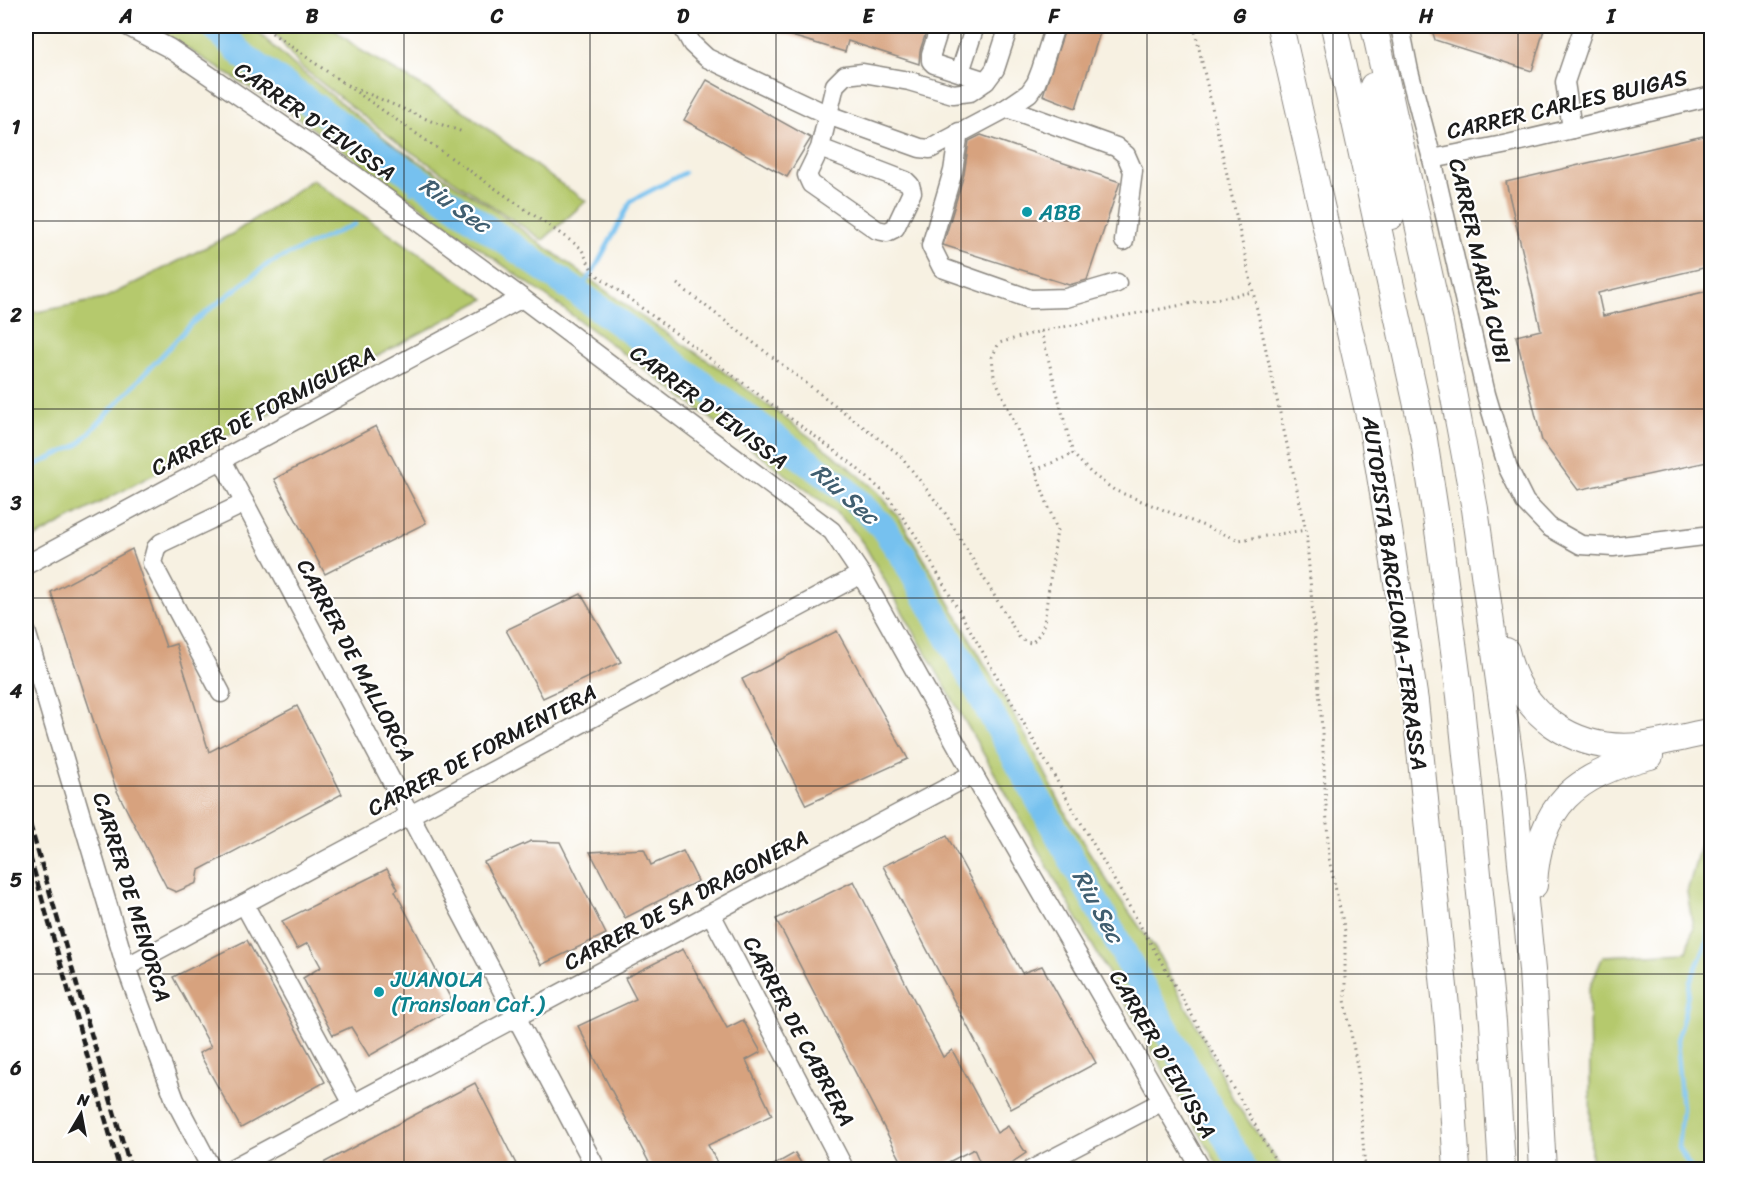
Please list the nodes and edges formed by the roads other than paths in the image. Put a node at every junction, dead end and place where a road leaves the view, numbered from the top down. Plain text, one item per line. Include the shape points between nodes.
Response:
1 (127, 26) edge
2 (682, 26) edge
3 (940, 26) edge
4 (975, 26) edge
5 (1009, 26) edge
6 (1055, 26) edge
7 (1280, 26) edge
8 (1334, 26) edge
9 (1364, 26) edge
10 (1374, 26) edge
11 (1400, 26) edge
12 (1584, 26) edge
13 (960, 72) junction
14 (986, 81) junction
15 (1712, 96) edge
16 (1007, 108) junction
17 (828, 115) junction
18 (1572, 129) junction
19 (960, 132) junction
20 (819, 148) junction
21 (1432, 159) junction
22 (1124, 241) dead end
23 (1117, 283) dead end
24 (522, 298) junction
25 (1423, 433) junction
26 (222, 460) junction
27 (245, 503) junction
28 (1475, 509) junction
29 (1712, 535) edge
30 (26, 565) edge
31 (861, 574) junction
32 (26, 631) edge
33 (221, 693) dead end
34 (1712, 731) edge
35 (1712, 741) edge
36 (973, 774) junction
37 (411, 815) junction
38 (244, 904) junction
39 (711, 914) junction
40 (126, 967) junction
41 (1532, 970) junction
42 (517, 1017) junction
43 (1162, 1101) junction
44 (353, 1104) junction
45 (212, 1170) edge
46 (230, 1170) edge
47 (597, 1170) edge
48 (845, 1170) edge
49 (1031, 1170) edge
50 (1202, 1170) edge
51 (1457, 1170) edge
52 (1502, 1170) edge
53 (1543, 1170) edge

1 - 24 street, CARRER D'EIVISSA via 169,48 342,166
2 - 17 street via 692,44 707,58
3 - 13 street via 931,61
4 - 13 street
5 - 14 street via 995,69
6 - 16 street via 1036,83 1029,93
7 - 51 highway, AUTOPISTA BARCELONA-TERRASSA via 1373,433 1387,519 1414,701 1448,1026
8 - 25 highway
9 - 25 highway
10 - 28 highway via 1437,312
11 - 21 street, CARRER MARÍA CUBI
12 - 18 street via 1565,82
13 - 14 street
14 - 17 street via 970,92 953,94 864,73 845,75 836,86
15 - 18 street, CARRER CARLES BUIGAS
16 - 19 street
16 - 22 street via 1116,147 1126,155 1133,171
17 - 19 street via 920,148 930,149
17 - 20 street
18 - 21 street, CARRER CARLES BUIGAS
19 - 23 street via 931,246 942,268 1030,299 1066,298
20 - 20 street via 807,175 811,184 877,230 887,232 895,228 912,192 910,185
21 - 29 street, CARRER MARÍA CUBI via 1486,394 1508,468 1525,502 1549,527 1581,545 1613,547
24 - 26 street, CARRER DE FORMIGUERA
24 - 31 street, CARRER D'EIVISSA via 819,519 832,531
25 - 52 highway via 1460,696 1493,1022
26 - 27 street, CARRER DE MALLORCA
26 - 30 street, CARRER DE FORMIGUERA
27 - 33 street via 161,543 153,555 152,563
27 - 37 street, CARRER DE MALLORCA
28 - 34 highway via 1508,658 1520,688 1542,716 1571,736 1603,745 1639,746
28 - 41 highway via 1512,774
31 - 36 street, CARRER D'EIVISSA
31 - 37 street, CARRER DE FORMENTERA
32 - 40 street, CARRER DE MENORCA
35 - 41 highway via 1598,772 1565,798 1545,829 1539,847
36 - 39 street, CARRER DE SA DRAGONERA
36 - 43 street, CARRER D'EIVISSA
37 - 38 street, CARRER DE FORMENTERA
37 - 42 street, CARRER DE MALLORCA
38 - 40 street, CARRER DE FORMENTERA
38 - 44 street
39 - 42 street, CARRER DE SA DRAGONERA
39 - 48 street, CARRER DE CABRERA
40 - 45 street, CARRER DE MENORCA via 175,1100
41 - 53 highway
42 - 44 street, CARRER DE SA DRAGONERA
42 - 47 street, CARRER DE MALLORCA
43 - 49 street
43 - 50 street, CARRER D'EIVISSA
44 - 46 street, CARRER DE SA DRAGONERA

